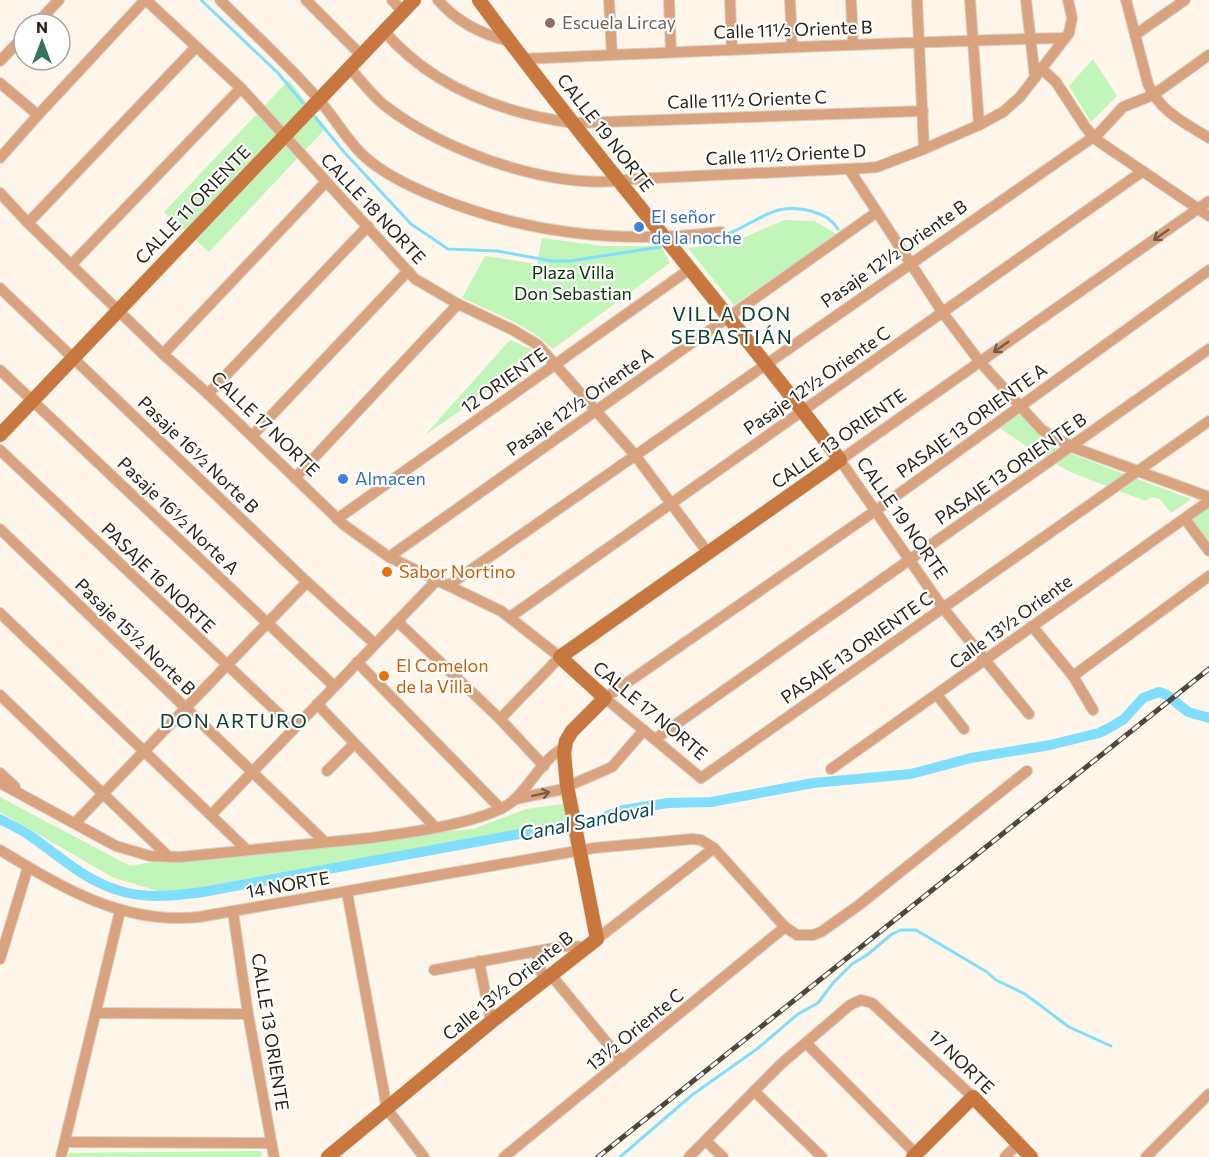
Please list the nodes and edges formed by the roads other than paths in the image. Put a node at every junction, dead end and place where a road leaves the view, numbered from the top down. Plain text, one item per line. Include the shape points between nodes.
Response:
1 (59, 0) edge
2 (146, 0) edge
3 (220, 0) edge
4 (306, 0) edge
5 (392, 0) edge
6 (414, 0) edge
7 (438, 0) edge
8 (479, 0) edge
9 (609, 0) edge
10 (669, 0) edge
11 (730, 0) edge
12 (790, 0) edge
13 (851, 0) edge
14 (916, 0) edge
15 (970, 0) edge
16 (1026, 0) edge
17 (1068, 0) edge
18 (1126, 0) edge
19 (1185, 0) edge
20 (48, 12) edge
21 (403, 12) junction
22 (384, 31) junction
23 (1135, 35) junction
24 (1029, 38) junction
25 (1065, 38) junction
26 (508, 41) junction
27 (973, 41) junction
28 (853, 43) junction
29 (919, 43) junction
30 (792, 46) junction
31 (196, 47) junction
32 (12, 49) edge
33 (732, 49) junction
34 (671, 52) junction
35 (362, 55) junction
36 (612, 55) junction
37 (1209, 55) edge
38 (523, 59) junction
39 (0, 62) edge
40 (350, 68) junction
41 (1038, 73) junction
42 (0, 83) edge
43 (241, 88) junction
44 (1153, 95) junction
45 (319, 100) junction
46 (922, 111) junction
47 (38, 115) junction
48 (573, 123) junction
49 (979, 125) junction
50 (1206, 133) edge
51 (283, 136) junction
52 (1093, 137) junction
53 (924, 149) junction
54 (0, 158) edge
55 (849, 169) junction
56 (1143, 171) junction
57 (620, 181) junction
58 (325, 183) junction
59 (0, 193) edge
60 (1209, 201) edge
61 (1198, 209) junction
62 (877, 212) junction
63 (1209, 216) edge
64 (28, 223) junction
65 (368, 226) junction
66 (721, 232) dead end
67 (665, 237) junction
68 (910, 263) junction
69 (71, 265) junction
70 (690, 269) junction
71 (1209, 270) edge
72 (408, 271) junction
73 (0, 288) edge
74 (458, 304) junction
75 (118, 310) junction
76 (943, 313) junction
77 (728, 317) junction
78 (1209, 349) edge
79 (163, 354) junction
80 (74, 359) junction
81 (980, 362) junction
82 (766, 363) junction
83 (554, 365) junction
84 (0, 370) edge
85 (208, 394) junction
86 (33, 401) junction
87 (1021, 405) junction
88 (596, 411) junction
89 (803, 411) junction
90 (1209, 421) edge
91 (0, 435) edge
92 (252, 436) junction
93 (1072, 447) junction
94 (0, 450) edge
95 (635, 455) junction
96 (840, 460) junction
97 (1138, 471) junction
98 (295, 478) junction
99 (1209, 499) edge
100 (671, 504) junction
101 (875, 511) junction
102 (337, 519) junction
103 (1185, 519) junction
104 (0, 529) edge
105 (1209, 550) edge
106 (708, 553) junction
107 (389, 557) junction
108 (910, 560) junction
109 (1209, 576) edge
110 (437, 580) junction
111 (307, 582) junction
112 (449, 585) junction
113 (943, 608) junction
114 (0, 613) edge
115 (510, 617) junction
116 (397, 621) junction
117 (267, 624) junction
118 (1032, 626) junction
119 (375, 644) junction
120 (560, 657) junction
121 (986, 661) junction
122 (357, 662) junction
123 (226, 666) junction
124 (1073, 676) junction
125 (334, 686) junction
126 (0, 695) edge
127 (937, 695) junction
128 (605, 698) junction
129 (317, 704) junction
130 (185, 709) junction
131 (1093, 710) dead end
132 (1029, 714) dead end
133 (500, 719) junction
134 (294, 728) junction
135 (964, 729) dead end
136 (644, 730) junction
137 (655, 739) junction
138 (354, 744) junction
139 (565, 747) junction
140 (144, 751) junction
141 (544, 766) junction
142 (831, 769) dead end
143 (253, 771) junction
144 (327, 771) dead end
145 (1027, 771) dead end
146 (0, 773) edge
147 (701, 778) joint
148 (0, 783) edge
149 (567, 786) junction
150 (104, 794) junction
151 (26, 797) junction
152 (515, 800) junction
153 (501, 809) junction
154 (211, 815) junction
155 (75, 823) junction
156 (435, 826) junction
157 (325, 842) junction
158 (714, 848) junction
159 (587, 849) junction
160 (0, 850) edge
161 (247, 850) junction
162 (169, 857) junction
163 (28, 867) junction
164 (347, 892) junction
165 (120, 911) junction
166 (233, 912) junction
167 (785, 927) junction
168 (591, 943) junction
169 (536, 952) junction
170 (0, 959) edge
171 (479, 961) junction
172 (434, 970) dead end
173 (548, 979) junction
174 (96, 1013) junction
175 (248, 1014) junction
176 (491, 1022) junction
177 (806, 1043) junction
178 (622, 1061) junction
179 (754, 1091) junction
180 (1209, 1094) edge
181 (973, 1097) junction
182 (387, 1110) junction
183 (706, 1141) junction
184 (65, 1142) junction
185 (271, 1143) junction
186 (1018, 1144) junction
187 (914, 1155) edge
188 (61, 1157) edge
189 (274, 1157) edge
190 (328, 1157) edge
191 (424, 1157) edge
192 (504, 1157) edge
193 (689, 1157) edge
194 (723, 1157) edge
195 (822, 1157) edge
196 (1005, 1157) edge
197 (1031, 1157) edge
198 (1146, 1157) edge

1 - 20 street
2 - 31 street, CALLE 18 NORTE
2 - 47 street
3 - 45 street
4 - 35 street
5 - 21 street
6 - 21 street, CALLE 11 ORIENTE
7 - 26 street via 464,23
8 - 26 street, CALLE 19 NORTE
9 - 36 street
10 - 34 street
11 - 33 street
12 - 30 street
13 - 28 street
14 - 29 street
15 - 27 street
16 - 24 street
17 - 25 street via 1072,22
18 - 23 street
19 - 23 street
21 - 22 street, CALLE 11 ORIENTE
22 - 35 street, CALLE 11 ORIENTE
22 - 48 street, Calle 11½ Oriente C via 418,64 459,89 520,113
23 - 44 street
24 - 25 street, Calle 11½ Oriente B
24 - 27 street, Calle 11½ Oriente B
24 - 41 street
25 - 41 street, Calle 11½ Oriente D
26 - 38 street, CALLE 19 NORTE
27 - 29 street, Calle 11½ Oriente B
27 - 49 street
28 - 29 street, Calle 11½ Oriente B
28 - 30 street, Calle 11½ Oriente B
29 - 46 street
30 - 33 street, Calle 11½ Oriente B
31 - 43 street, CALLE 18 NORTE
31 - 64 street
32 - 39 street
33 - 34 street, Calle 11½ Oriente B
34 - 36 street, Calle 11½ Oriente B
35 - 40 street, CALLE 11 ORIENTE
36 - 38 street, Calle 11½ Oriente B
37 - 44 street, Pasaje 12½ Oriente B
38 - 48 street, CALLE 19 NORTE
40 - 45 street, CALLE 11 ORIENTE
40 - 57 street, Calle 11½ Oriente D via 382,104 463,150 558,178
41 - 49 street, Calle 11½ Oriente D via 1003,112
41 - 52 street via 1056,82
42 - 47 street
43 - 51 street, CALLE 18 NORTE
43 - 69 street
44 - 50 street via 1167,111
44 - 52 street, Pasaje 12½ Oriente B via 1123,106
45 - 51 street, CALLE 11 ORIENTE
45 - 67 street via 374,164 450,203 550,230 595,236
46 - 48 street, Calle 11½ Oriente C
46 - 53 street
47 - 54 street
48 - 57 street, CALLE 19 NORTE
49 - 53 street, Calle 11½ Oriente D
51 - 58 street, CALLE 18 NORTE
51 - 75 street, CALLE 11 ORIENTE
52 - 56 street
52 - 68 street, Pasaje 12½ Oriente B
53 - 55 street, Calle 11½ Oriente D via 877,167
55 - 57 street, Calle 11½ Oriente D
55 - 62 street
56 - 61 street
56 - 76 street, Pasaje 12½ Oriente C
57 - 67 street, CALLE 19 NORTE
58 - 65 street, CALLE 18 NORTE
58 - 79 street
59 - 64 street, CALLE 17 NORTE
60 - 61 street, CALLE 13 ORIENTE
61 - 63 street
61 -> 81 street, CALLE 13 ORIENTE
62 - 68 street
62 - 77 street, Pasaje 12½ Oriente A
64 - 69 street, CALLE 17 NORTE
65 - 72 street, CALLE 18 NORTE
65 - 85 street
66 - 67 street
67 - 70 street, CALLE 19 NORTE
68 - 76 street
68 - 82 street, Pasaje 12½ Oriente B
69 - 75 street, CALLE 17 NORTE
70 - 77 street, CALLE 19 NORTE
70 - 83 street, 12 ORIENTE
71 - 87 street, PASAJE 13 ORIENTE A
72 - 74 street, CALLE 18 NORTE
72 - 92 street
73 - 80 street, Pasaje 16½ Norte B
74 - 83 street, CALLE 18 NORTE via 526,337
74 - 98 street
75 - 79 street, CALLE 17 NORTE
75 - 80 street, CALLE 11 ORIENTE
76 - 81 street
76 - 89 street, Pasaje 12½ Oriente C
77 - 82 street, CALLE 19 NORTE
77 - 88 street, Pasaje 12½ Oriente A
78 - 93 street, PASAJE 13 ORIENTE B
79 - 85 street, CALLE 17 NORTE
80 - 86 street, CALLE 11 ORIENTE
80 - 111 street, Pasaje 16½ Norte B
81 - 87 street
81 - 96 street, CALLE 13 ORIENTE
82 - 89 street, CALLE 19 NORTE
82 - 95 street, Pasaje 12½ Oriente B
83 - 88 street, CALLE 18 NORTE
83 - 102 street, 12 ORIENTE
84 - 86 street, Pasaje 16½ Norte A
85 - 92 street, CALLE 17 NORTE
86 - 91 street, CALLE 11 ORIENTE
86 - 117 street, Pasaje 16½ Norte A
87 - 93 street via 1042,430
87 - 101 street, PASAJE 13 ORIENTE A
88 - 95 street, CALLE 18 NORTE
88 - 107 street, Pasaje 12½ Oriente A
89 - 96 street, CALLE 19 NORTE
89 - 100 street, Pasaje 12½ Oriente C
90 - 97 street, PASAJE 13 ORIENTE C
92 - 98 street, CALLE 17 NORTE
93 - 97 street
93 - 108 street, PASAJE 13 ORIENTE B
94 - 123 street, PASAJE 16 NORTE
95 - 100 street, CALLE 18 NORTE
95 - 112 street, Pasaje 12½ Oriente B
96 - 101 street, CALLE 19 NORTE
96 - 106 street, CALLE 13 ORIENTE
97 - 99 street
97 - 113 street, PASAJE 13 ORIENTE C
98 - 102 street, CALLE 17 NORTE
99 - 103 street, Calle 13½ Oriente
100 - 106 street, CALLE 18 NORTE
100 - 115 street, Pasaje 12½ Oriente C
101 - 108 street, CALLE 19 NORTE
101 - 128 street, PASAJE 13 ORIENTE A
102 - 107 street, CALLE 17 NORTE
103 - 105 street
103 - 118 street, Calle 13½ Oriente
104 - 130 street, Pasaje 15½ Norte B
106 - 120 street, CALLE 13 ORIENTE
107 - 110 street, CALLE 17 NORTE
108 - 113 street, CALLE 19 NORTE
108 - 137 street, PASAJE 13 ORIENTE B
109 - 124 street
110 - 112 street, CALLE 17 NORTE
110 - 116 street
111 - 117 street
111 - 119 street, Pasaje 16½ Norte B
112 - 115 street, CALLE 17 NORTE
113 - 121 street, CALLE 19 NORTE
113 - 147 street, PASAJE 13 ORIENTE C
114 - 140 street
115 - 120 street, CALLE 17 NORTE
116 - 119 street
116 - 133 street
117 - 123 street
117 - 125 street, Pasaje 16½ Norte A
118 - 121 street, Calle 13½ Oriente
118 - 124 street
119 - 122 street
120 - 128 street, CALLE 17 NORTE
120 - 133 street, CALLE 13 ORIENTE
121 - 127 street, Calle 13½ Oriente
121 - 132 street, CALLE 19 NORTE
122 - 125 street
122 - 153 street
123 - 130 street
123 - 134 street, PASAJE 16 NORTE
124 - 131 street
125 - 129 street
126 - 150 street
127 - 135 street
127 - 142 street, Calle 13½ Oriente
128 - 136 street, CALLE 17 NORTE
128 - 139 street via 576,726
129 - 134 street
129 - 138 street
130 - 140 street
130 - 143 street, Pasaje 15½ Norte B
133 - 141 street
134 - 143 street
136 - 137 street, CALLE 17 NORTE
136 - 149 street via 609,769
137 - 147 street, CALLE 17 NORTE
138 - 144 street
138 - 156 street
139 - 141 street
139 - 149 street
140 - 150 street
140 - 154 street
141 - 152 street
143 - 154 street
143 - 157 street, Pasaje 15½ Norte B
145 - 167 street via 821,932 797,935
146 - 151 street
148 - 151 street
152 -> 149 street
149 - 159 street via 576,834
150 - 155 street
150 - 162 street
151 - 155 street
152 - 153 street
153 - 156 street
154 - 161 street
155 - 162 street via 128,850
156 - 157 street
157 - 161 street
158 - 159 street, 14 NORTE via 692,839
158 - 167 street
158 - 168 street, Calle 13½ Oriente B
159 - 164 street, 14 NORTE
159 - 168 street
160 - 163 street, 14 NORTE
161 - 162 street
163 - 165 street, 14 NORTE
163 - 170 street
164 - 166 street, 14 NORTE
164 - 182 street
165 - 166 street, 14 NORTE via 176,919
165 - 174 street
166 - 175 street, CALLE 13 ORIENTE
167 - 178 street, 13½ Oriente C
168 - 169 street
168 - 173 street, Calle 13½ Oriente B
169 - 171 street
169 - 173 street
171 - 172 street
171 - 176 street
173 - 176 street, Calle 13½ Oriente B
173 - 178 street
174 - 175 street
174 - 184 street
175 - 185 street, CALLE 13 ORIENTE
176 - 182 street, Calle 13½ Oriente B
177 - 179 street
177 - 181 street, 17 NORTE via 850,1005 861,1000 872,1003
177 - 187 street
178 - 192 street, 13½ Oriente C
179 - 183 street
179 - 195 street
180 - 198 street
181 - 186 street, 17 NORTE
181 - 187 street
182 - 190 street, Calle 13½ Oriente B
182 - 191 street
183 - 193 street
183 - 194 street
184 - 185 street
184 - 188 street
185 - 189 street, CALLE 13 ORIENTE
186 - 196 street
186 - 197 street, 17 NORTE

